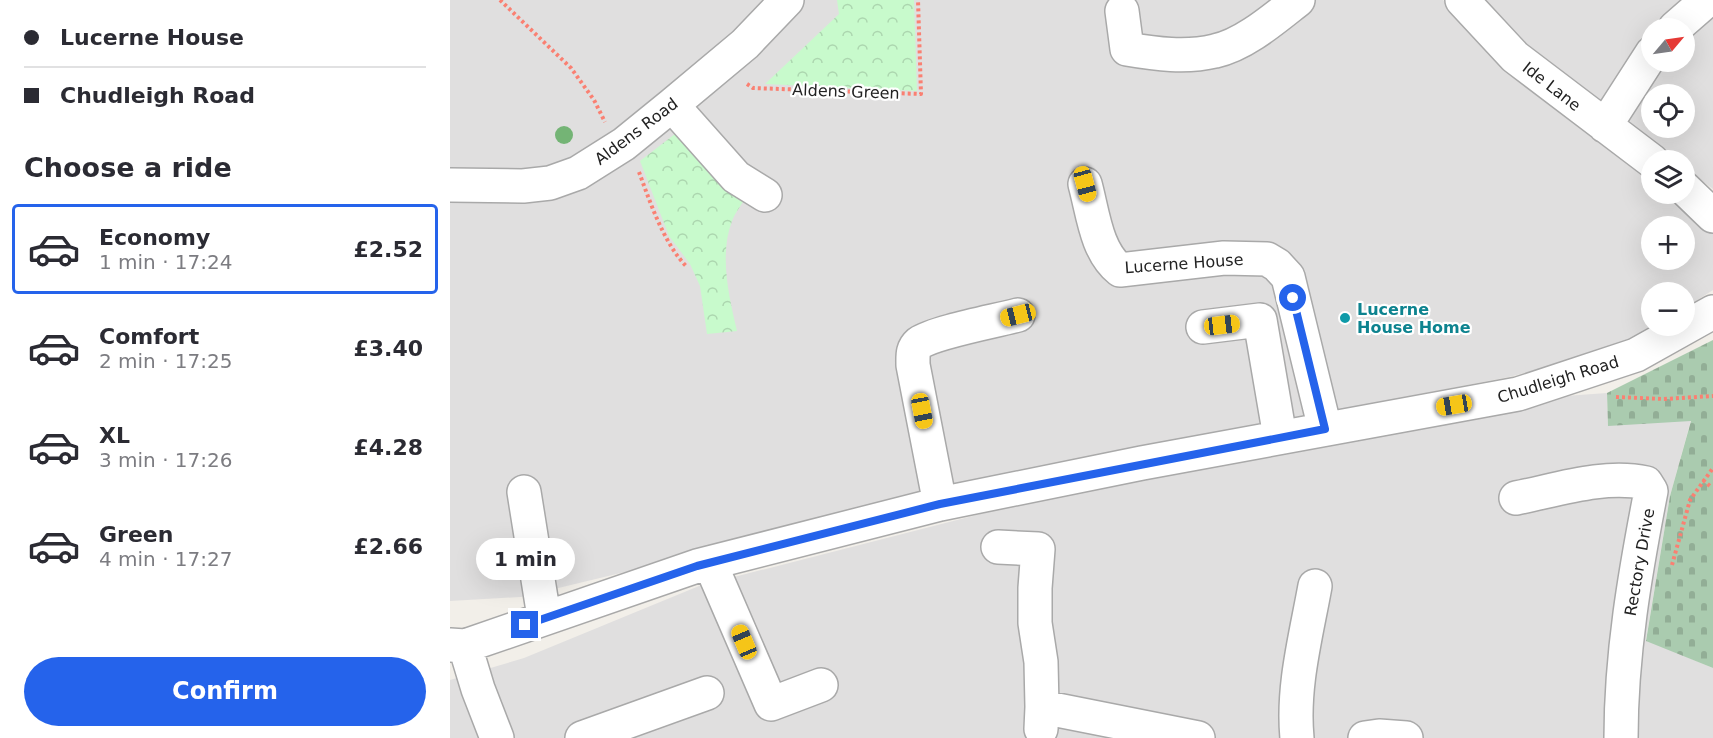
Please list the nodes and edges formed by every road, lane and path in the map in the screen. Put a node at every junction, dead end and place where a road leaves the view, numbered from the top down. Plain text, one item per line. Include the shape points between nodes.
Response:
1 (500, 0) edge
2 (787, 0) edge
3 (918, 0) edge
4 (1298, 0) edge
5 (1462, 0) edge
6 (1707, 0) edge
7 (1122, 11) dead end
8 (1686, 18) edge
9 (721, 63) junction
10 (1641, 70) edge
11 (672, 105) junction
12 (1605, 126) junction
13 (624, 144) junction
14 (1641, 153) edge
15 (1085, 184) dead end
16 (450, 185) edge
17 (765, 195) dead end
18 (1695, 199) edge
19 (1713, 216) edge
20 (687, 267) dead end
21 (1713, 312) edge
22 (1018, 315) dead end
23 (1203, 327) dead end
24 (1591, 370) junction
25 (1713, 396) edge
26 (1325, 429) junction
27 (1280, 437) junction
28 (1713, 468) edge
29 (1703, 480) junction
30 (1710, 486) dead end
31 (524, 492) dead end
32 (1516, 498) dead end
33 (940, 504) junction
34 (998, 547) dead end
35 (710, 563) junction
36 (1671, 567) dead end
37 (1315, 586) dead end
38 (544, 618) junction
39 (458, 646) edge
40 (821, 685) dead end
41 (707, 693) dead end
42 (497, 738) edge
43 (582, 738) edge
44 (1198, 738) edge
45 (1297, 738) edge
46 (1365, 738) edge
47 (1406, 738) edge
48 (1621, 738) edge

1 - 13 path via 571,68 609,128
2 - 9 street, Aldens Road
3 - 9 path, Aldens Green via 921,94 753,88 732,77
4 - 7 street via 1247,37 1216,51 1126,61
5 - 12 street, Ide Lane via 1515,57
6 - 8 street
9 - 11 street, Aldens Road
10 - 12 street
11 - 13 street, Aldens Road
11 - 17 street via 736,177
12 - 14 street, Ide Lane
13 - 16 street, Aldens Road via 578,174 550,183
13 - 20 path via 666,236
15 - 26 street, Lucerne House via 1103,251 1120,270 1224,258 1267,259 1277,265 1288,277
18 - 19 street
21 - 24 street, Chudleigh Road via 1636,355
22 - 33 street via 933,337 918,344 913,352
23 - 27 street via 1260,320
24 - 25 path via 1614,397
24 - 26 street, Chudleigh Road via 1518,394
26 - 27 street, Chudleigh Road
27 - 33 street, Chudleigh Road
28 - 29 path
29 - 30 path
29 - 36 path via 1690,501
31 - 38 street
32 - 48 street, Rectory Drive via 1591,483 1632,480 1646,483 1651,490 1632,593 1621,690
33 - 35 street, Chudleigh Road
34 - 44 street via 1038,549 1035,623 1041,662 1042,718
35 - 38 street, Chudleigh Road
35 - 40 street via 771,704
37 - 45 street via 1299,672
38 - 39 street, Chudleigh Road
39 - 42 street
41 - 43 street
46 - 47 street

